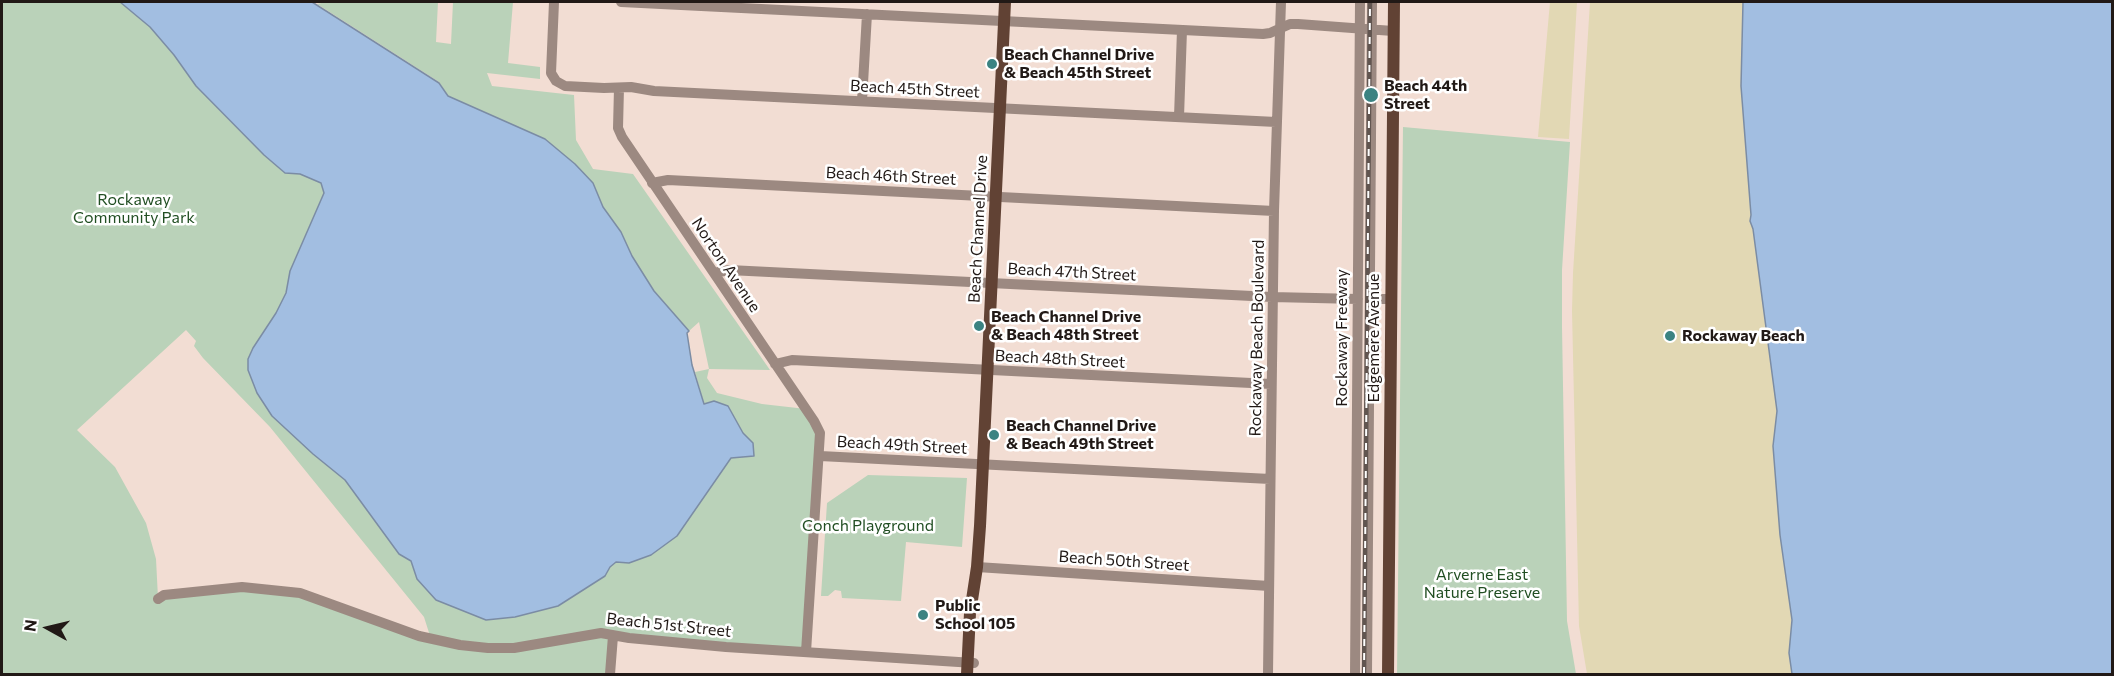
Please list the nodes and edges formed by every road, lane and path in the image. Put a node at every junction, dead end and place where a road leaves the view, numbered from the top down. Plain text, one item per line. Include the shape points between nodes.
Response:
1 (554, 2) edge
2 (621, 2) edge
3 (1005, 2) edge
4 (1281, 2) edge
5 (1360, 2) edge
6 (1372, 2) edge
7 (1394, 2) edge
8 (718, 4) edge
9 (867, 14) junction
10 (1004, 21) junction
11 (1281, 29) junction
12 (1366, 29) junction
13 (1182, 30) junction
14 (1393, 31) junction
15 (619, 88) junction
16 (862, 101) junction
17 (1000, 108) junction
18 (1179, 117) junction
19 (1276, 122) junction
20 (652, 183) junction
21 (996, 196) junction
22 (1274, 211) junction
23 (714, 273) junction
24 (992, 283) junction
25 (1272, 297) junction
26 (1358, 299) junction
27 (1370, 299) junction
28 (1390, 299) junction
29 (775, 364) junction
30 (987, 370) junction
31 (1271, 384) junction
32 (820, 456) junction
33 (983, 464) junction
34 (1270, 479) junction
35 (977, 567) junction
36 (1269, 586) junction
37 (158, 599) dead end
38 (613, 636) junction
39 (806, 652) junction
40 (970, 669) edge
41 (610, 675) edge
42 (1268, 675) edge
43 (1355, 675) edge
44 (1367, 675) edge
45 (1388, 675) edge

1 - 15 street, Beach 45th Street via 550,65 554,79 569,86
2 - 8 street
3 - 10 main road, Beach Channel Drive
4 - 11 street, Rockaway Beach Boulevard
5 - 12 street, Rockaway Freeway
6 - 12 street, Rockaway Freeway
7 - 14 main road, Edgemere Avenue
8 - 9 street
9 - 10 street
9 - 16 street
10 - 13 street
10 - 17 main road, Beach Channel Drive
11 - 12 street via 1290,24
11 - 13 street via 1263,34
11 - 19 street, Rockaway Beach Boulevard
12 - 14 street
12 - 26 street, Rockaway Freeway
12 - 27 street, Rockaway Freeway
13 - 18 street
14 - 28 main road, Edgemere Avenue
15 - 16 street, Beach 45th Street
15 - 20 street, Norton Avenue via 618,130
16 - 17 street, Beach 45th Street
17 - 18 street, Beach 45th Street
17 - 21 main road, Beach Channel Drive
18 - 19 street, Beach 45th Street
19 - 22 street, Rockaway Beach Boulevard
20 - 21 street, Beach 46th Street via 668,180
20 - 23 street, Norton Avenue
21 - 22 street, Beach 46th Street
21 - 24 main road, Beach Channel Drive
22 - 25 street, Rockaway Beach Boulevard
23 - 24 street, Beach 47th Street via 729,270
23 - 29 street, Norton Avenue
24 - 25 street, Beach 47th Street
24 - 30 main road, Beach Channel Drive
25 - 26 street, Beach 47th Street
25 - 31 street, Rockaway Beach Boulevard
26 - 43 street, Rockaway Freeway
27 - 28 street
27 - 44 street, Rockaway Freeway
28 - 45 main road, Edgemere Avenue
29 - 30 street, Beach 48th Street via 792,360
29 - 32 street, Norton Avenue via 817,425
30 - 31 street, Beach 48th Street
30 - 33 main road, Beach Channel Drive
31 - 34 street, Rockaway Beach Boulevard
32 - 33 street, Beach 49th Street
32 - 39 street, Norton Avenue
33 - 34 street, Beach 49th Street
33 - 35 main road, Beach Channel Drive
34 - 36 street, Rockaway Beach Boulevard
35 - 36 street, Beach 50th Street
35 - 40 main road, Beach Channel Drive via 970,613
36 - 42 street, Rockaway Beach Boulevard
37 - 38 street, Beach 51st Street via 164,595 242,586 300,593 419,636 488,648 514,648 597,633
38 - 39 street, Beach 51st Street
38 - 41 street
39 - 40 street, Beach 51st Street

